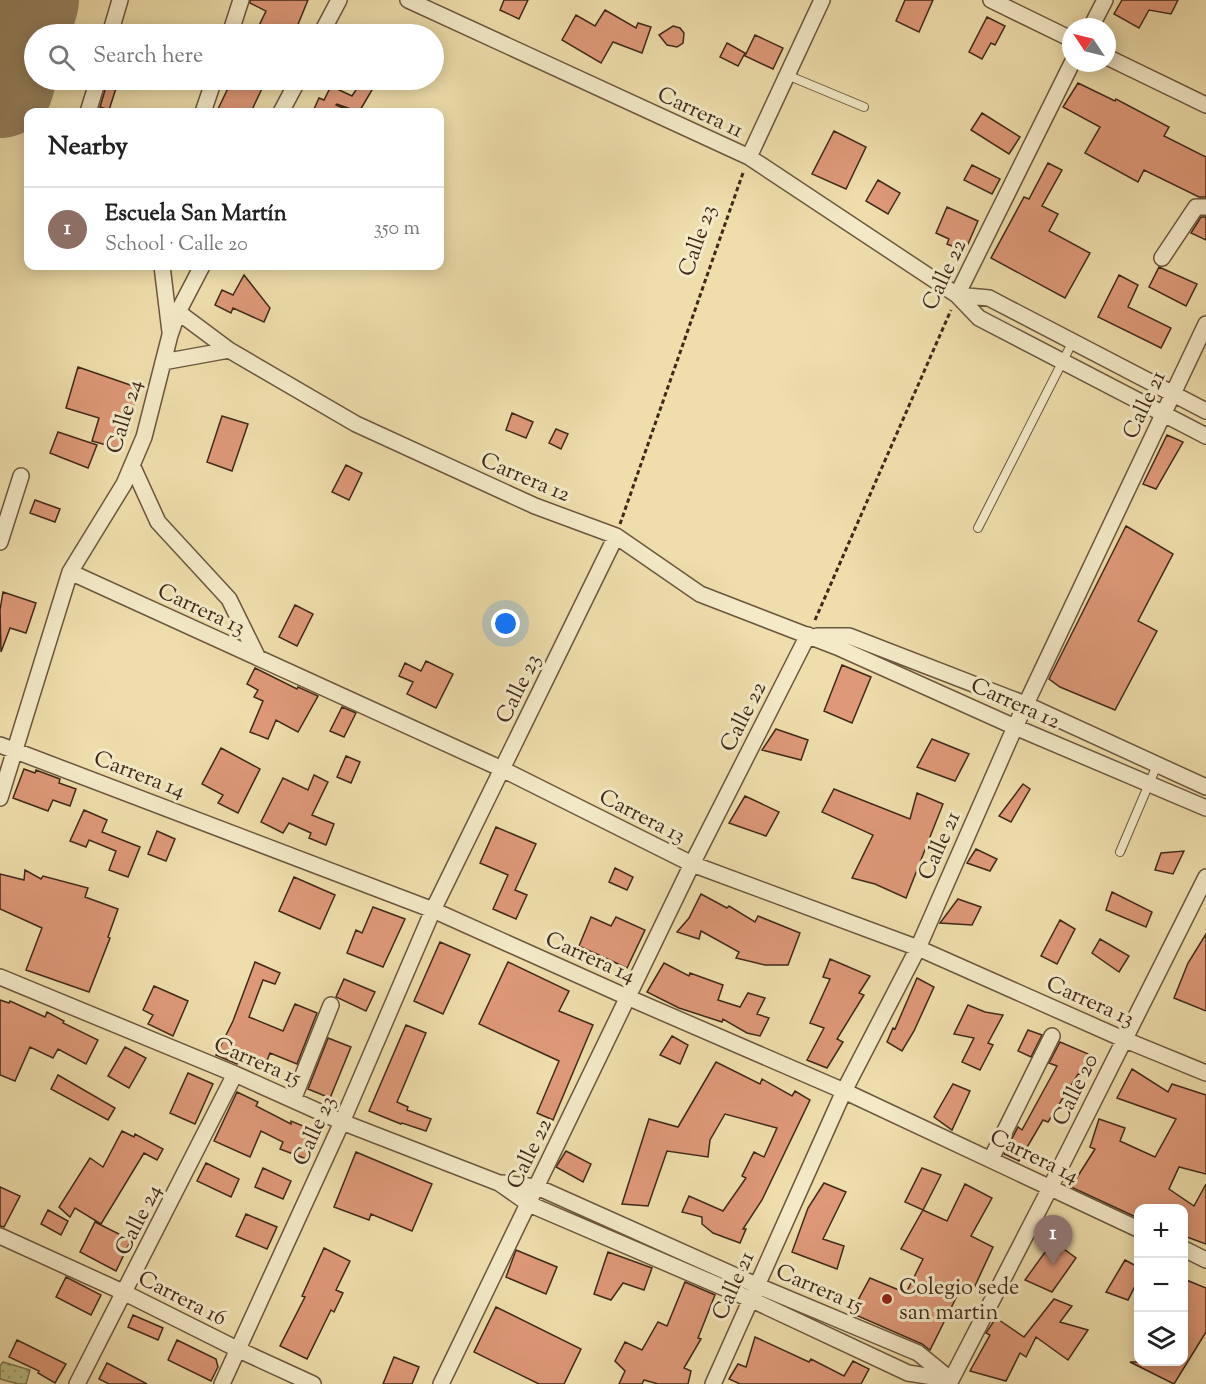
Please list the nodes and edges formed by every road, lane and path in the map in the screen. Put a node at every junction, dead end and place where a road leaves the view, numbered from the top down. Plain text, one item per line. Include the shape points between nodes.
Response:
1 (120, 0) edge
2 (241, 0) edge
3 (339, 0) edge
4 (408, 0) edge
5 (822, 0) edge
6 (991, 0) edge
7 (1105, 0) edge
8 (1096, 18) edge
9 (113, 24) edge
10 (233, 24) edge
11 (326, 24) edge
12 (1062, 35) edge
13 (1116, 61) edge
14 (1068, 72) edge
15 (787, 75) junction
16 (95, 90) edge
17 (211, 90) edge
18 (293, 90) edge
19 (1206, 105) edge
20 (864, 107) dead end
21 (89, 108) edge
22 (204, 108) edge
23 (283, 108) edge
24 (749, 157) junction
25 (1206, 207) edge
26 (1162, 258) dead end
27 (162, 270) edge
28 (200, 270) edge
29 (957, 295) junction
30 (178, 312) junction
31 (1206, 324) edge
32 (170, 334) junction
33 (1073, 341) junction
34 (229, 350) junction
35 (163, 362) junction
36 (1063, 362) junction
37 (1173, 393) junction
38 (1206, 411) edge
39 (1163, 414) junction
40 (1206, 436) edge
41 (132, 465) junction
42 (21, 476) dead end
43 (978, 528) dead end
44 (616, 536) junction
45 (0, 542) edge
46 (70, 572) junction
47 (808, 635) junction
48 (258, 658) junction
49 (1025, 704) junction
50 (1015, 727) junction
51 (0, 745) edge
52 (16, 749) junction
53 (1157, 765) junction
54 (502, 769) junction
55 (1149, 784) junction
56 (1206, 787) edge
57 (0, 798) edge
58 (1206, 808) edge
59 (1120, 852) dead end
60 (692, 864) junction
61 (1206, 878) edge
62 (433, 910) junction
63 (918, 948) junction
64 (0, 977) edge
65 (627, 997) junction
66 (331, 1005) dead end
67 (1052, 1036) dead end
68 (1124, 1039) junction
69 (1206, 1073) edge
70 (235, 1074) junction
71 (844, 1091) junction
72 (293, 1100) junction
73 (342, 1122) junction
74 (992, 1159) junction
75 (499, 1183) junction
76 (537, 1187) junction
77 (1050, 1188) junction
78 (529, 1204) junction
79 (1134, 1227) edge
80 (0, 1236) edge
81 (1188, 1252) edge
82 (1206, 1260) edge
83 (753, 1292) junction
84 (125, 1293) junction
85 (238, 1350) junction
86 (954, 1383) edge
87 (77, 1384) edge
88 (222, 1384) edge
89 (313, 1384) edge
90 (441, 1384) edge
91 (713, 1384) edge

1 - 9 street
2 - 10 street
3 - 11 street
4 - 24 street, Carrera 11
5 - 15 street
6 - 12 street
7 - 8 street
13 - 19 street
14 - 29 street, Calle 22
15 - 20 lane
15 - 24 street
16 - 21 street
17 - 22 street
18 - 23 street
24 - 29 street, Carrera 11
24 - 44 path, Calle 23
25 - 26 street via 1196,207
27 - 32 street
28 - 30 street, Calle 24
29 - 33 street, Carrera 11 via 989,298
29 - 36 street, Carrera 11 via 979,318
29 - 47 path, Calle 22
30 - 32 street, Calle 24
30 - 34 street, Carrera 12
31 - 37 street, Calle 21
32 - 35 street, Calle 24
33 - 36 lane
33 - 37 street, Carrera 11
34 - 35 street
34 - 44 street, Carrera 12 via 356,424 535,506
35 - 41 street, Calle 24 via 144,437
36 - 39 street, Carrera 11
36 - 43 lane
37 - 38 street, Carrera 11
37 - 39 street, Calle 21
39 - 40 street, Carrera 11
39 - 49 street, Calle 21
41 - 46 street, Calle 24
41 - 48 street via 158,522 229,599
42 - 45 street
44 - 47 street, Carrera 12 via 700,594
44 - 54 street, Calle 23
46 - 48 street, Carrera 13
46 - 52 street, Calle 24
47 - 49 street, Carrera 12 via 849,636
47 - 50 street, Carrera 12
47 - 60 street, Calle 22
48 - 54 street, Carrera 13
49 - 50 street, Calle 21
49 - 53 street, Carrera 12
50 - 55 street, Carrera 12
50 - 63 street, Calle 21
51 - 52 street, Carrera 14
52 - 57 street, Calle 24
52 - 62 street, Carrera 14
53 - 55 lane
53 - 56 street, Carrera 12
54 - 60 street, Carrera 13
54 - 62 street, Calle 23
55 - 58 street, Carrera 12
55 - 59 lane
60 - 63 street, Carrera 13
60 - 65 street, Calle 22
61 - 68 street, Calle 20
62 - 65 street, Carrera 14
62 - 73 street, Calle 23
63 - 68 street, Carrera 13
63 - 71 street, Calle 21
64 - 70 street, Carrera 15
65 - 71 street, Carrera 14
65 - 76 street, Calle 22
66 - 72 street
67 - 74 street
68 - 69 street, Carrera 13
68 - 77 street, Calle 20
70 - 72 street, Carrera 15
70 - 84 street, Calle 24
71 - 74 street, Carrera 14
71 - 83 street, Calle 21
72 - 73 street, Carrera 15
73 - 75 street, Carrera 15
73 - 85 street, Calle 23
74 - 77 street, Carrera 14
75 - 76 street, Carrera 15
75 - 78 street, Carrera 15
76 - 78 street, Calle 22
76 - 83 street, Carrera 15
77 - 79 street, Carrera 14
77 - 86 street, Calle 20
78 - 83 street, Carrera 15
78 - 90 street, Calle 22
80 - 84 street, Carrera 16
81 - 82 street
83 - 86 street, Carrera 15 via 908,1373
83 - 86 street, Carrera 15 via 918,1353
83 - 91 street, Calle 21
84 - 85 street, Carrera 16
84 - 87 street, Calle 24
85 - 88 street, Calle 23
85 - 89 street, Carrera 16

